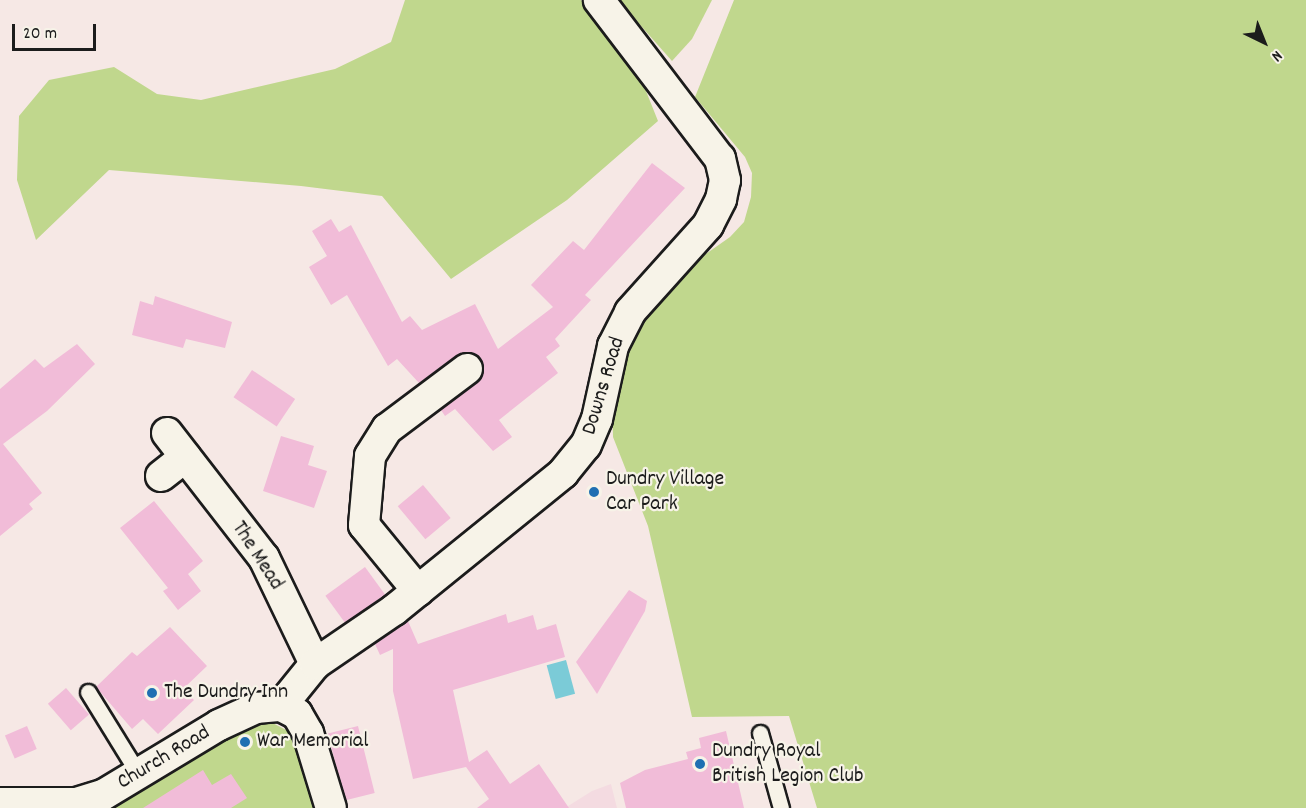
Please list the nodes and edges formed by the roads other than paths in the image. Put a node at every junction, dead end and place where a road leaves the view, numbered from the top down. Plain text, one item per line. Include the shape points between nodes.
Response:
1 (599, 0) edge
2 (467, 369) dead end
3 (167, 433) dead end
4 (185, 457) junction
5 (161, 476) dead end
6 (418, 591) junction
7 (315, 664) junction
8 (88, 693) dead end
9 (281, 706) junction
10 (760, 733) dead end
11 (138, 773) junction
12 (0, 803) edge
13 (331, 808) edge
14 (781, 808) edge

1 - 6 street, Downs Road via 720,159 725,180 721,199 708,225 630,312 613,346 586,445 563,473
2 - 6 street via 387,429 370,456 364,525
3 - 4 street, The Mead
4 - 5 street
4 - 7 street, The Mead via 264,558
6 - 7 street, Downs Road
7 - 9 street, Downs Road
8 - 11 lane
9 - 11 street, Church Road via 256,708
9 - 13 street via 297,714 308,733
10 - 14 lane
11 - 12 street, Church Road via 103,795 76,803

